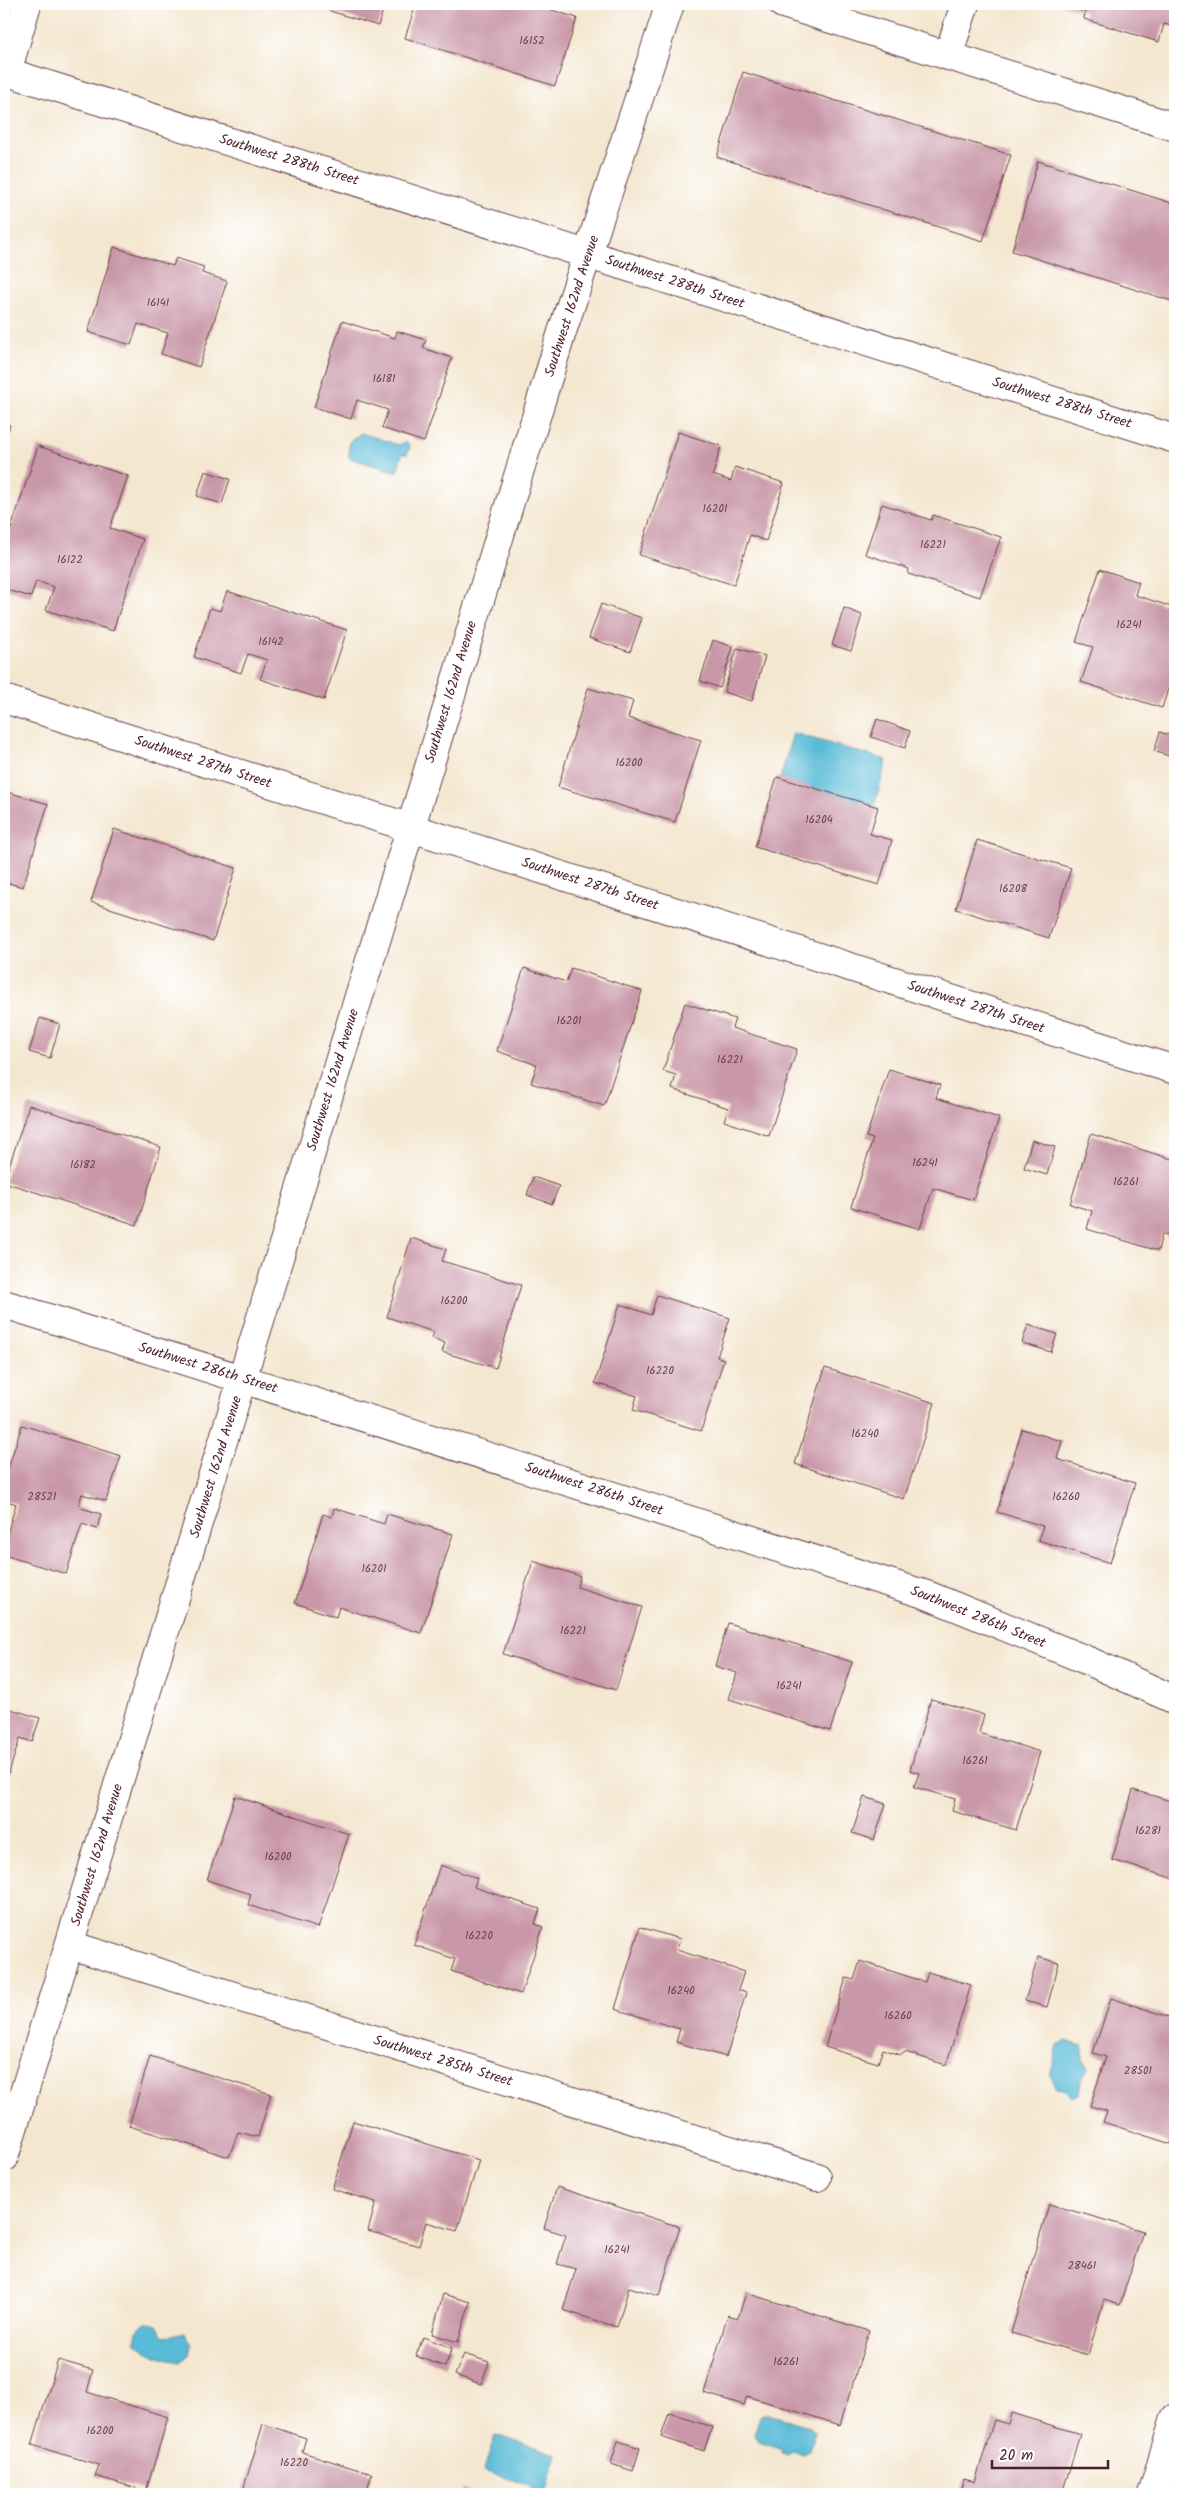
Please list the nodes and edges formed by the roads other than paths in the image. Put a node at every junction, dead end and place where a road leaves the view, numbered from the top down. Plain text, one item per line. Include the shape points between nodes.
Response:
1 (27, 4) edge
2 (670, 4) edge
3 (782, 4) edge
4 (965, 4) edge
5 (948, 56) junction
6 (5, 72) edge
7 (1175, 127) edge
8 (588, 254) junction
9 (1175, 439) edge
10 (4, 699) edge
11 (409, 827) junction
12 (1175, 1070) edge
13 (4, 1304) edge
14 (243, 1378) junction
15 (1175, 1700) edge
16 (70, 1945) junction
17 (4, 2158) edge
18 (817, 2177) dead end
19 (1175, 2418) edge
20 (1152, 2494) edge

1 - 6 street
2 - 8 street, Southwest 162nd Avenue
3 - 5 street
4 - 5 street
5 - 7 street
6 - 8 street, Southwest 288th Street
8 - 9 street, Southwest 288th Street
8 - 11 street, Southwest 162nd Avenue
10 - 11 street, Southwest 287th Street
11 - 12 street, Southwest 287th Street
11 - 14 street, Southwest 162nd Avenue
13 - 14 street, Southwest 286th Street
14 - 15 street, Southwest 286th Street via 927,1595
14 - 16 street, Southwest 162nd Avenue
16 - 17 street, Southwest 162nd Avenue
16 - 18 street, Southwest 285th Street
19 - 20 street

